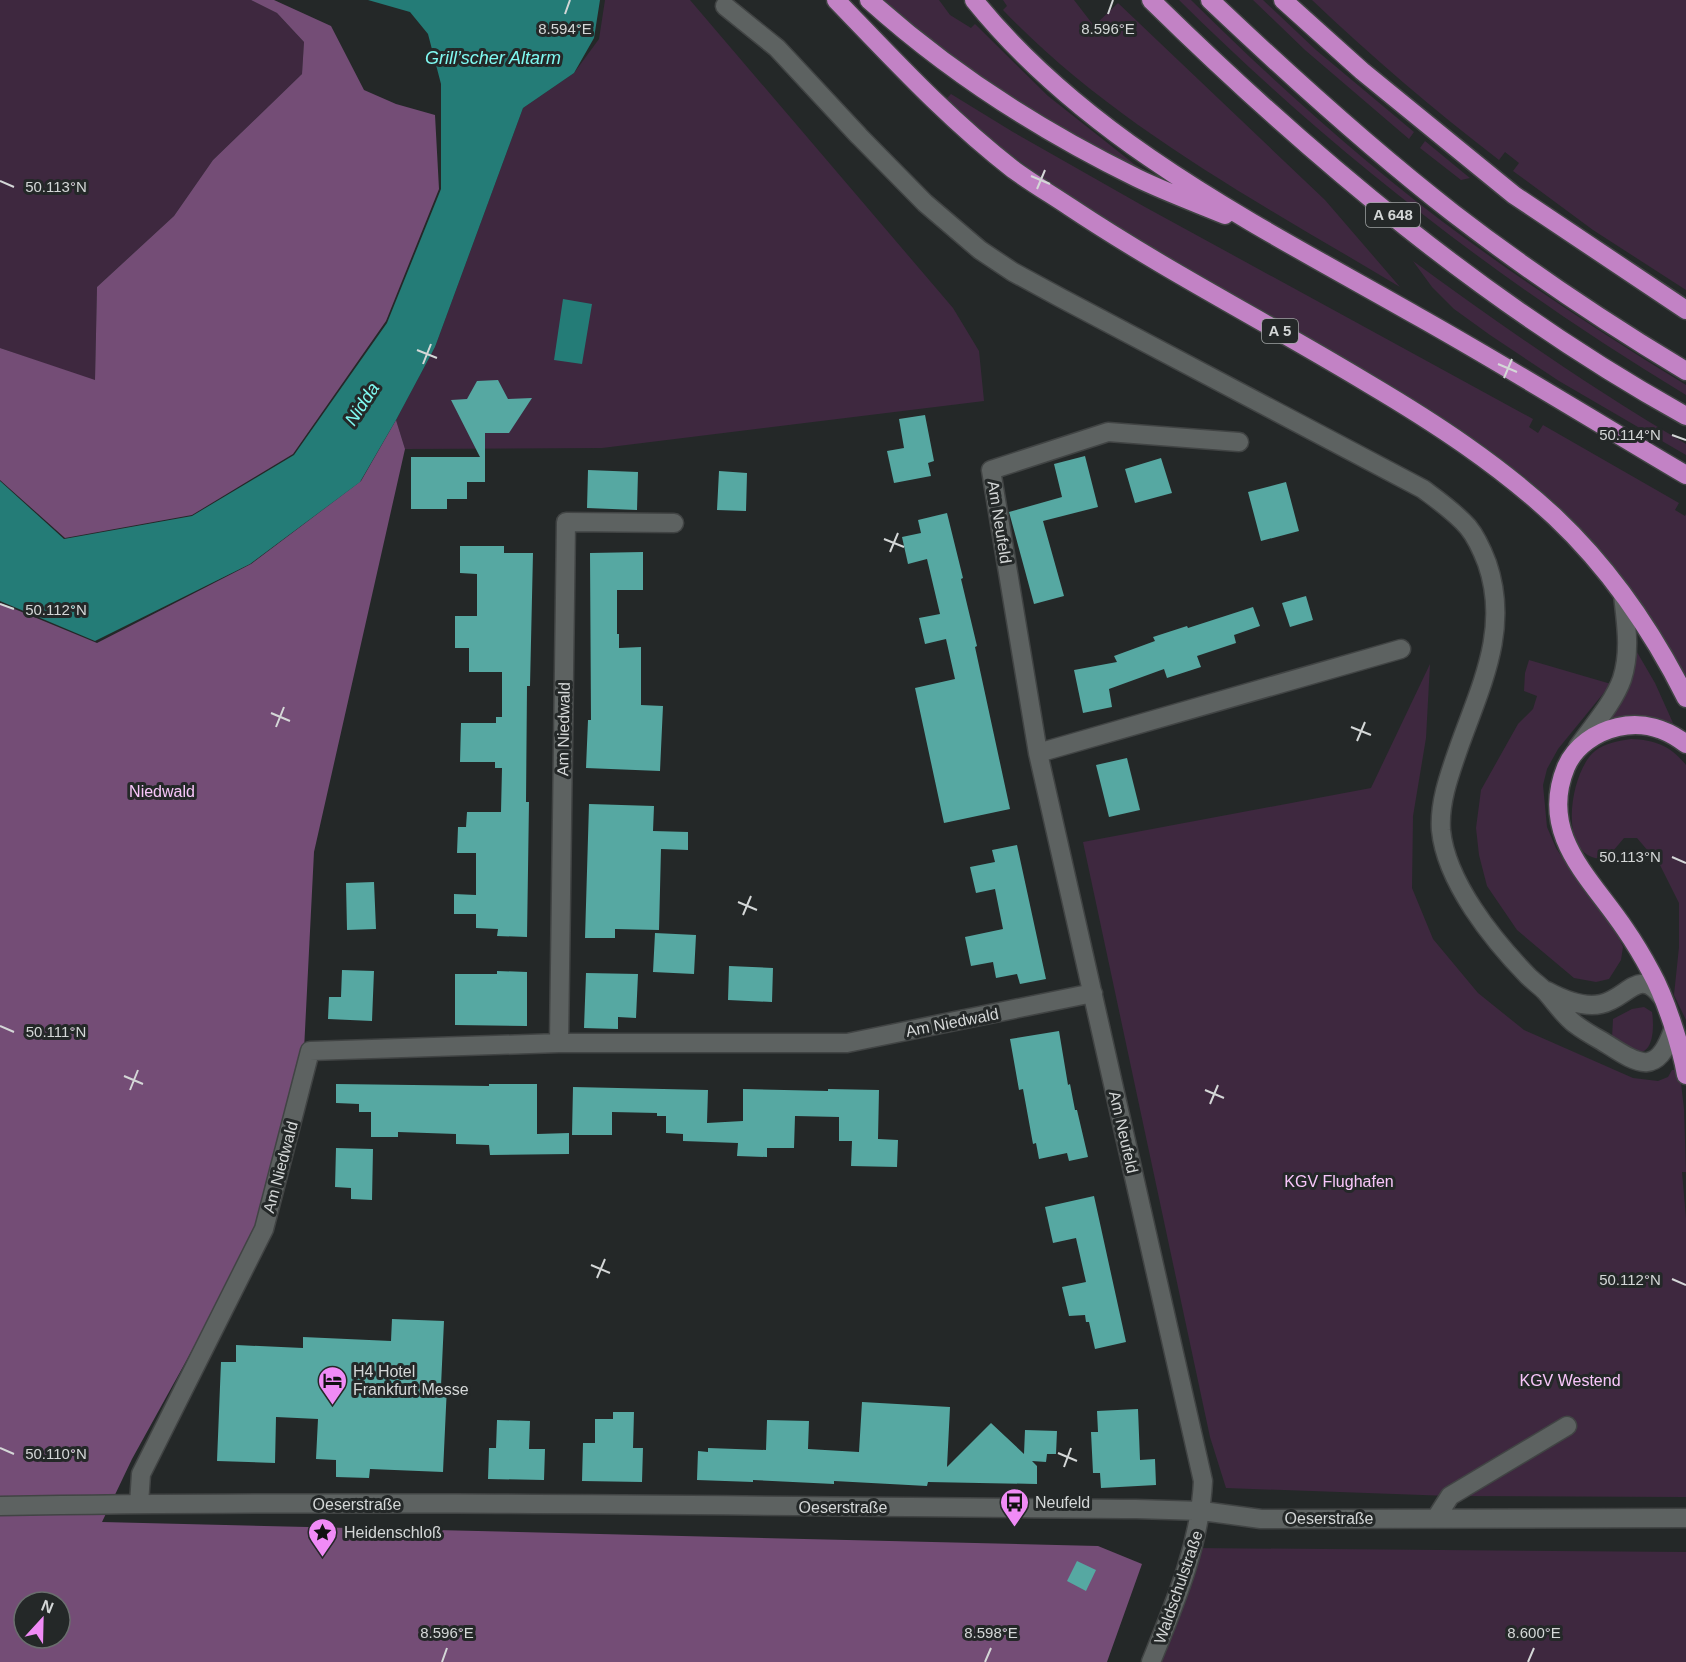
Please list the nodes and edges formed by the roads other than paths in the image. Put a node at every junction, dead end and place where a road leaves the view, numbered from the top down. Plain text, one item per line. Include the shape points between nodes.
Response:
1 (836, 0) edge
2 (869, 0) edge
3 (974, 0) edge
4 (1151, 0) edge
5 (1210, 0) edge
6 (1283, 0) edge
7 (725, 6) dead end
8 (1272, 234) junction
9 (1686, 310) edge
10 (1686, 371) edge
11 (1686, 416) edge
12 (1239, 442) dead end
13 (1686, 475) edge
14 (674, 523) dead end
15 (1623, 595) junction
16 (1401, 650) dead end
17 (1686, 698) edge
18 (1686, 744) edge
19 (1578, 747) junction
20 (1038, 753) junction
21 (1542, 988) junction
22 (1093, 993) junction
23 (1662, 997) junction
24 (1673, 1030) junction
25 (559, 1043) junction
26 (1686, 1075) edge
27 (1567, 1426) dead end
28 (139, 1504) junction
29 (0, 1506) edge
30 (1202, 1511) junction
31 (1436, 1518) junction
32 (1686, 1518) edge
33 (1151, 1662) edge

1 - 15 highway, A 5 via 946,113 1015,170 1105,231 1317,352 1473,449 1557,519
2 - 8 highway via 943,62 1064,140 1139,179
3 - 8 highway via 1027,60 1068,95 1140,151
4 - 11 highway, A 648 via 1324,160 1439,253 1541,327
5 - 10 highway, A 648 via 1281,68 1453,213 1619,330
6 - 9 highway via 1362,71 1514,195
7 - 21 street via 777,48 925,203 980,250 1061,298 1423,489 1469,529 1481,547 1490,573 1496,630 1491,657 1442,804 1441,831 1460,886 1478,915
8 - 13 highway
12 - 20 street, Am Neufeld via 1108,432 992,470
14 - 25 street, Am Niedwald via 566,522
15 - 17 highway, A 5
15 - 19 street via 1627,653 1621,681
16 - 20 street
18 - 19 highway via 1656,727 1637,725 1618,727
19 - 23 highway via 1563,774 1559,792 1559,816 1567,844 1575,863 1625,928
20 - 22 street, Am Neufeld
21 - 23 street via 1589,1005 1615,999 1638,984 1654,986
21 - 24 street via 1574,1023 1629,1058 1653,1062 1665,1050
22 - 25 street, Am Niedwald via 848,1043
22 - 30 street, Am Neufeld via 1203,1481
23 - 24 highway
24 - 26 highway
25 - 28 street, Am Niedwald via 310,1051 264,1229 141,1474
27 - 31 street via 1450,1496
28 - 29 street, Oeserstraße
28 - 30 street, Oeserstraße
30 - 31 street, Oeserstraße via 1261,1519
30 - 33 street, Waldschulstraße via 1174,1606
31 - 32 street, Oeserstraße

